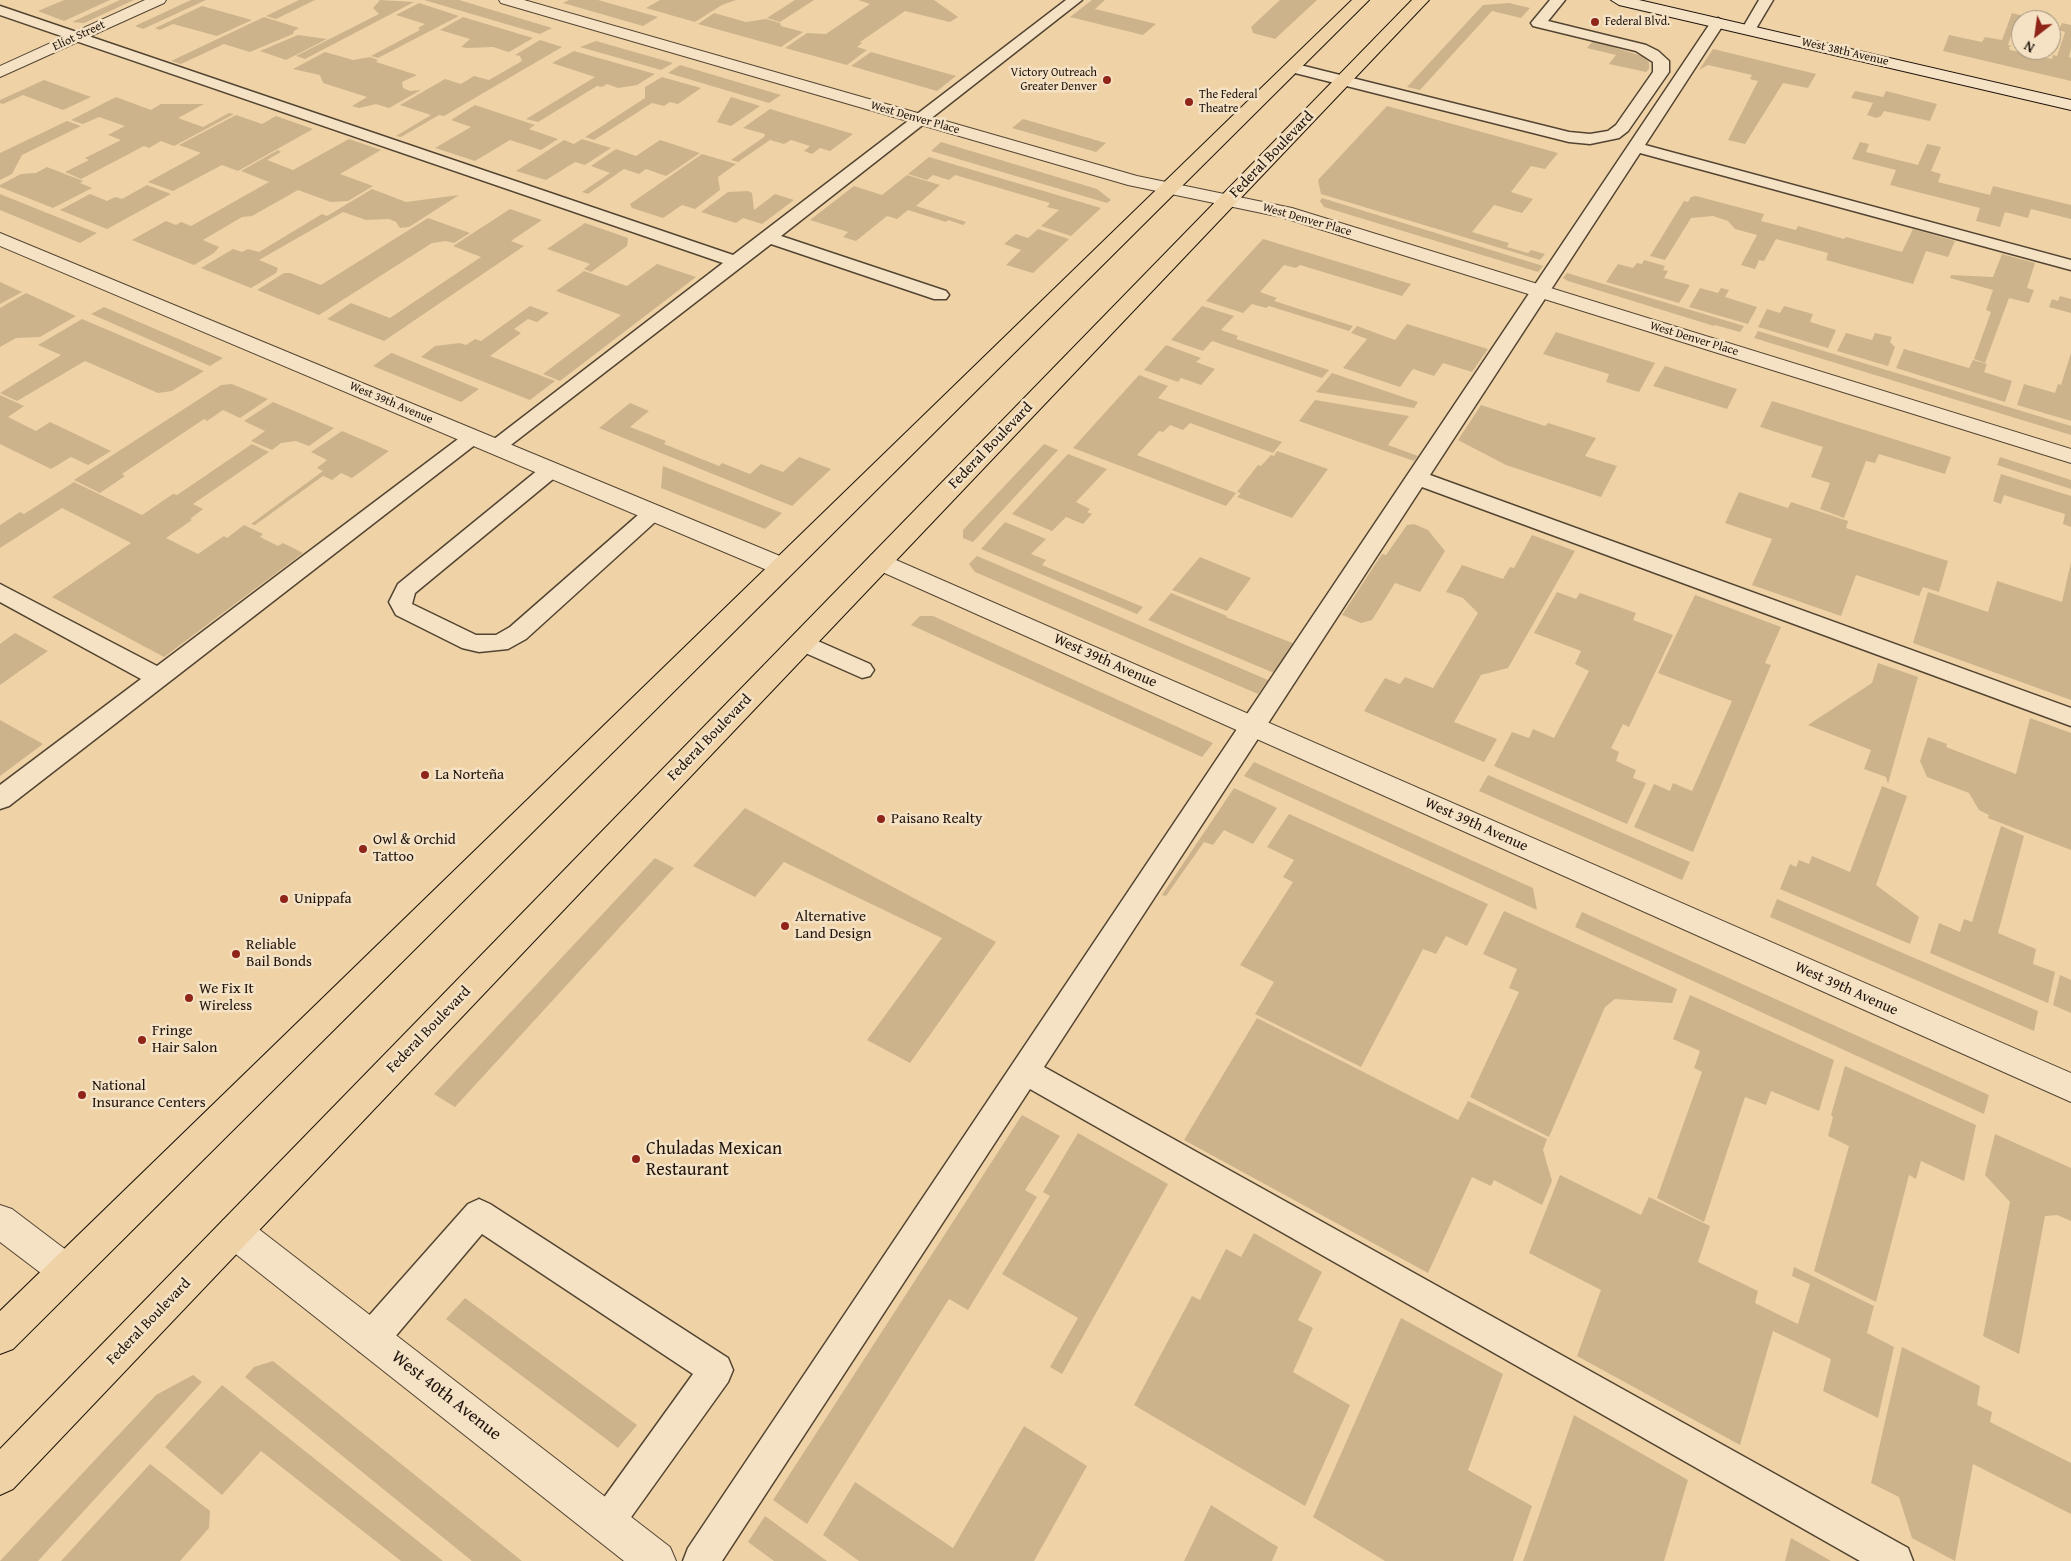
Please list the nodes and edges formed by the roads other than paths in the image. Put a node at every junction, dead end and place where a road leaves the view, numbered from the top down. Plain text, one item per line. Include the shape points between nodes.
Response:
1 (158, 0) edge
2 (507, 0) edge
3 (1361, 0) edge
4 (1421, 0) edge
5 (1558, 0) edge
6 (1619, 0) edge
7 (1766, 0) edge
8 (1070, 1) edge
9 (0, 10) edge
10 (1718, 22) junction
11 (1749, 29) junction
12 (78, 37) junction
13 (1296, 63) junction
14 (0, 72) edge
15 (1347, 76) junction
16 (2071, 106) edge
17 (920, 119) junction
18 (1636, 147) junction
19 (1169, 188) junction
20 (1228, 200) junction
21 (768, 237) junction
22 (0, 238) edge
23 (736, 262) junction
24 (2071, 265) edge
25 (1540, 291) junction
26 (940, 295) dead end
27 (473, 437) junction
28 (496, 447) junction
29 (2071, 456) edge
30 (551, 470) junction
31 (1417, 478) junction
32 (654, 513) junction
33 (880, 561) junction
34 (783, 567) junction
35 (0, 592) edge
36 (802, 642) junction
37 (862, 670) dead end
38 (159, 678) junction
39 (2071, 718) edge
40 (1253, 726) junction
41 (0, 799) edge
42 (1025, 1071) junction
43 (2071, 1088) edge
44 (0, 1221) edge
45 (235, 1232) junction
46 (66, 1271) junction
47 (0, 1336) edge
48 (372, 1338) junction
49 (0, 1476) edge
50 (607, 1522) junction
51 (656, 1561) edge
52 (701, 1561) edge
53 (1895, 1561) edge

1 - 12 street, Eliot Street
2 - 17 street, West Denver Place
3 - 13 main road
4 - 15 main road, Federal Boulevard
5 - 15 lane via 1538,23 1641,48 1658,57 1662,68 1619,131 1599,139 1569,138
6 - 10 street, West 38th Avenue
7 - 11 lane
8 - 17 lane
9 - 12 lane
10 - 11 street, West 38th Avenue
10 - 18 lane
11 - 16 street, West 38th Avenue
12 - 14 street, Eliot Street
12 - 23 lane
13 - 15 lane
13 - 19 main road
15 - 20 main road, Federal Boulevard
17 - 19 street, West Denver Place via 1134,181
17 - 21 lane
18 - 24 lane
18 - 25 lane
19 - 20 street, West Denver Place
19 - 34 main road
20 - 25 street, West Denver Place via 1285,212
20 - 33 main road, Federal Boulevard
21 - 23 lane
21 - 26 lane
22 - 27 street, West 39th Avenue
23 - 28 lane
25 - 29 street, West Denver Place
25 - 31 lane
27 - 28 street, West 39th Avenue
27 - 38 lane
28 - 30 street, West 39th Avenue
30 - 32 street, West 39th Avenue
30 - 32 lane via 406,588 400,602 404,608 470,642 500,643 518,633
31 - 39 lane
31 - 40 lane
32 - 34 street, West 39th Avenue
33 - 36 main road, Federal Boulevard
33 - 40 street, West 39th Avenue
34 - 46 main road
35 - 38 lane
36 - 37 lane
36 - 45 main road, Federal Boulevard
38 - 41 lane
40 - 42 lane
40 - 43 street, West 39th Avenue
42 - 52 lane
42 - 53 lane
44 - 46 street
45 - 48 street, West 40th Avenue
45 - 49 main road, Federal Boulevard
46 - 47 main road
48 - 50 street, West 40th Avenue
48 - 50 lane via 479,1214 716,1370
50 - 51 street, West 40th Avenue

